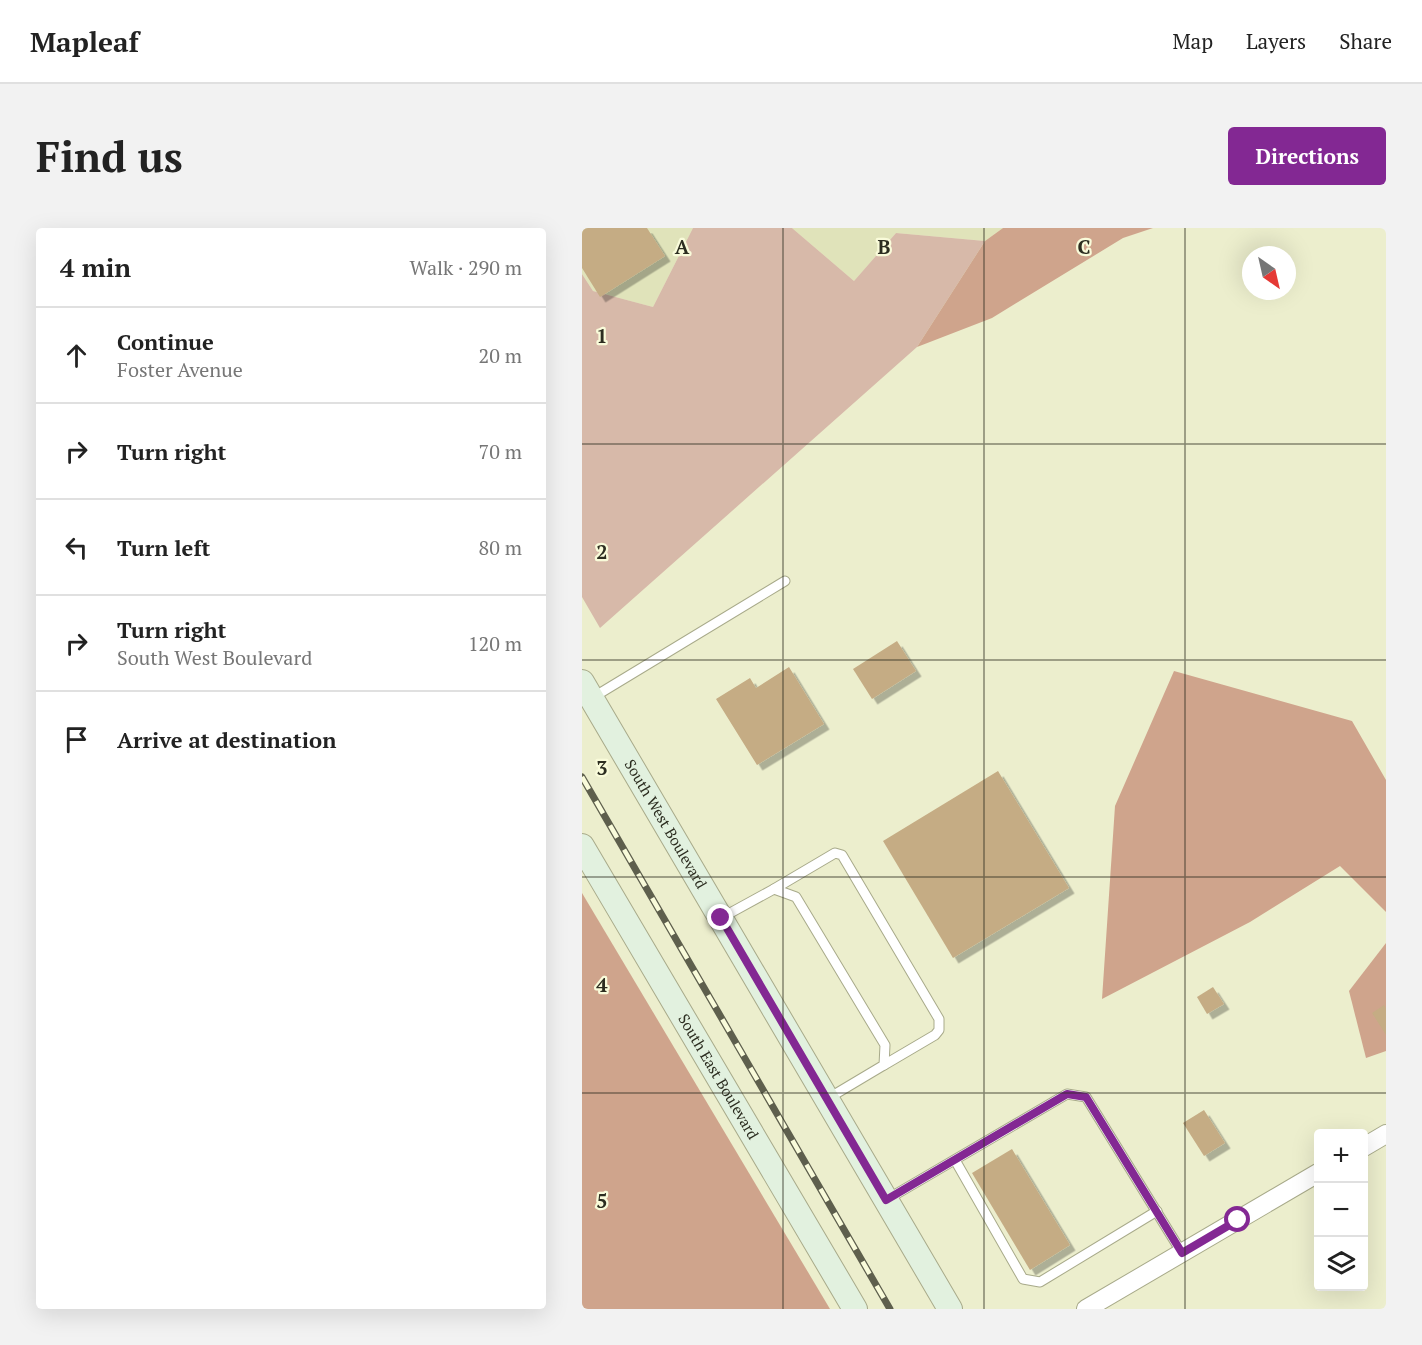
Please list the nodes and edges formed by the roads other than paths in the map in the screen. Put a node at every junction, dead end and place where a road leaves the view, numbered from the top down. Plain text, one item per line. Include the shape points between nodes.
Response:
1 (785, 581) dead end
2 (587, 690) edge
3 (582, 846) edge
4 (774, 889) junction
5 (721, 918) junction
6 (884, 1065) junction
7 (827, 1099) junction
8 (1386, 1134) edge
9 (1368, 1145) edge
10 (955, 1160) junction
11 (1314, 1175) edge
12 (886, 1200) junction
13 (1157, 1211) junction
14 (1182, 1253) junction
15 (855, 1309) edge
16 (950, 1309) edge
17 (1088, 1309) edge

1 - 2 lane
2 - 5 main road, South West Boulevard
3 - 15 main road, South East Boulevard
4 - 5 lane
4 - 6 lane via 796,897 885,1045
4 - 6 lane via 835,853 842,855 940,1023 935,1035
5 - 7 main road, South West Boulevard
6 - 7 lane
7 - 12 main road, South West Boulevard
8 - 9 street
10 - 12 lane
10 - 13 lane via 1067,1094 1086,1097
10 - 13 lane via 1023,1279 1040,1282
11 - 14 street
12 - 16 main road, South West Boulevard
13 - 14 lane
14 - 17 street

